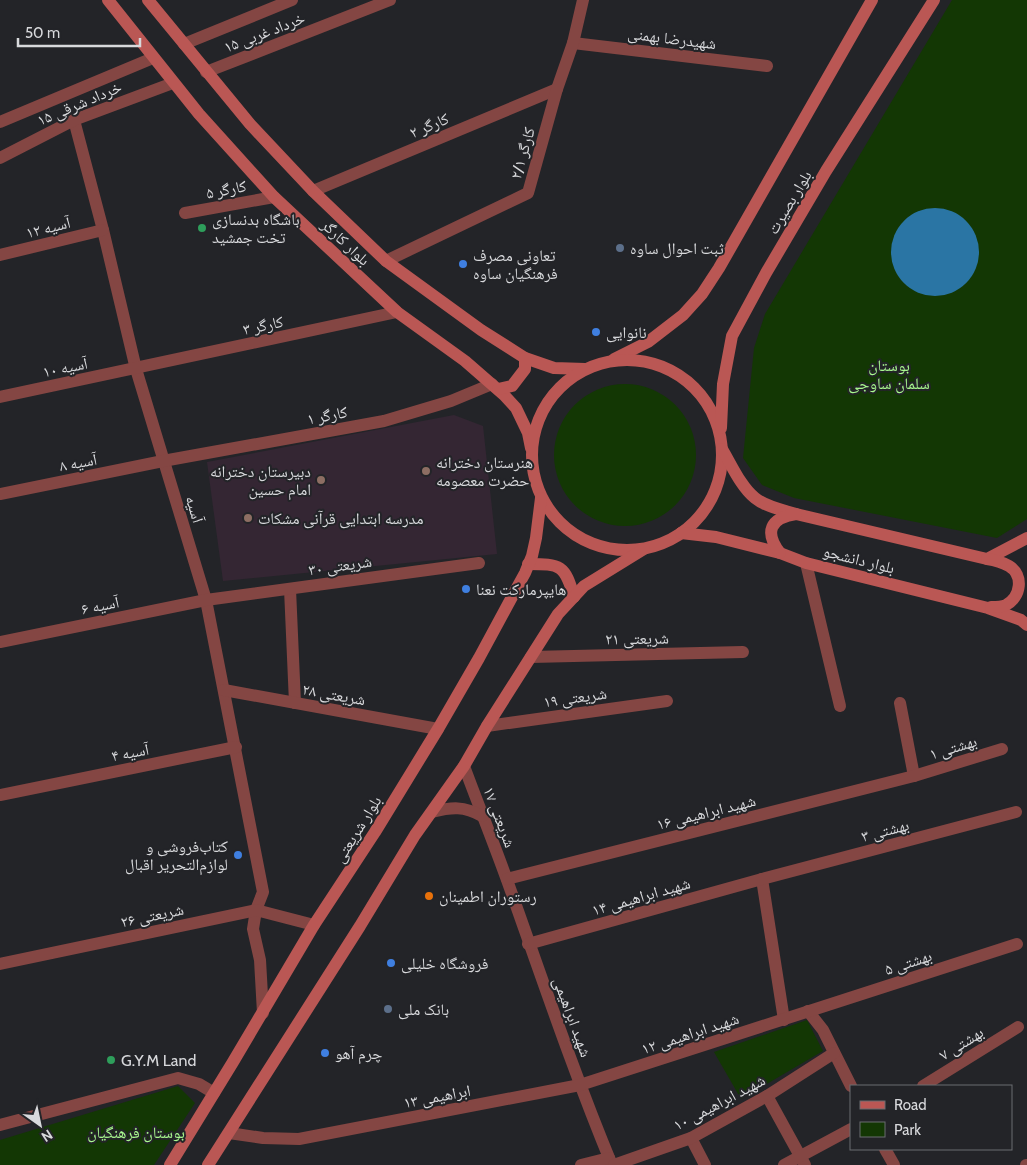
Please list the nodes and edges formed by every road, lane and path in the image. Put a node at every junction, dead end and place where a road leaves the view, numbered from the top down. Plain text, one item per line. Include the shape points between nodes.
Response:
1 (108, 0) edge
2 (148, 0) edge
3 (292, 0) edge
4 (390, 0) edge
5 (583, 0) edge
6 (872, 0) edge
7 (934, 0) edge
8 (573, 43) junction
9 (184, 44) junction
10 (153, 58) junction
11 (767, 66) dead end
12 (206, 72) junction
13 (173, 83) junction
14 (557, 89) junction
15 (74, 120) junction
16 (0, 122) edge
17 (0, 158) edge
18 (313, 191) junction
19 (274, 197) junction
20 (185, 214) dead end
21 (103, 230) junction
22 (0, 255) edge
23 (386, 260) junction
24 (397, 312) junction
25 (525, 358) junction
26 (609, 362) junction
27 (136, 369) junction
28 (585, 369) junction
29 (495, 387) junction
30 (0, 398) edge
31 (721, 443) junction
32 (531, 448) junction
33 (163, 461) junction
34 (0, 494) edge
35 (541, 498) junction
36 (796, 514) junction
37 (681, 533) junction
38 (1027, 538) edge
39 (644, 549) junction
40 (780, 553) junction
41 (986, 558) junction
42 (806, 562) junction
43 (479, 563) dead end
44 (528, 564) junction
45 (290, 588) junction
46 (574, 597) junction
47 (206, 600) junction
48 (988, 608) junction
49 (1027, 625) edge
50 (0, 642) edge
51 (743, 652) dead end
52 (531, 657) junction
53 (224, 690) junction
54 (667, 701) dead end
55 (295, 703) junction
56 (900, 703) dead end
57 (840, 706) dead end
58 (487, 726) junction
59 (438, 730) junction
60 (236, 747) junction
61 (1002, 749) dead end
62 (464, 766) junction
63 (914, 776) junction
64 (0, 795) edge
65 (432, 812) junction
66 (1016, 812) dead end
67 (482, 816) junction
68 (506, 879) junction
69 (762, 879) junction
70 (256, 910) junction
71 (314, 925) junction
72 (528, 944) junction
73 (1017, 944) dead end
74 (0, 964) edge
75 (808, 1011) junction
76 (263, 1013) junction
77 (784, 1020) junction
78 (1018, 1027) dead end
79 (834, 1054) junction
80 (580, 1085) junction
81 (850, 1085) edge
82 (925, 1085) edge
83 (214, 1093) junction
84 (766, 1096) junction
85 (0, 1125) edge
86 (850, 1130) edge
87 (229, 1133) junction
88 (691, 1138) junction
89 (886, 1150) edge
90 (802, 1160) edge
91 (611, 1163) edge
92 (170, 1165) edge
93 (208, 1165) edge
94 (581, 1165) edge
95 (705, 1165) edge
96 (784, 1165) edge
97 (894, 1165) edge

1 - 10 main road, بلوار کارگر
2 - 9 main road, بلوار کارگر
3 - 9 street, ۱۵ خرداد غربی
4 - 12 street, ۱۵ خرداد غربی
5 - 8 street, کارگر ۲/۱
6 - 26 main road, بلوار بصیرت via 702,294 648,342
7 - 31 main road, بلوار بصیرت via 826,171 732,336 723,384
8 - 11 street, شهیدرضا بهمنی
8 - 14 street, کارگر ۲/۱
9 - 12 main road, بلوار کارگر
10 - 13 main road, بلوار کارگر
10 - 16 street, ۱۵ خرداد شرقی
12 - 18 main road, بلوار کارگر
13 - 15 street, ۱۵ خرداد شرقی
13 - 19 main road, بلوار کارگر
14 - 18 street, کارگر ۲
14 - 23 street, کارگر ۲/۱ via 528,193
15 - 17 street, ۱۵ خرداد شرقی
15 - 21 street, آسیه
18 - 23 main road, بلوار کارگر
19 - 20 street, کارگر ۵
19 - 24 main road, بلوار کارگر
21 - 22 street, آسیه ۱۲
21 - 27 street, آسیه
23 - 25 main road, بلوار کارگر
24 - 27 street, کارگر ۳
24 - 29 main road, بلوار کارگر via 465,360
25 - 28 main road, بلوار کارگر via 554,368
25 - 29 main road via 525,369 512,386
26 - 28 main road
26 - 31 main road via 642,361 659,365 681,377 700,393 709,407
27 - 30 street, آسیه ۱۰
27 - 33 street, آسیه
28 - 32 main road via 552,396 538,420
29 - 32 main road, بلوار کارگر via 516,408
29 - 33 street, کارگر ۱ via 384,421
31 - 36 main road, بلوار دانشجو via 744,485 755,498
31 - 37 main road, بلوار بصیرت via 721,468 708,505
32 - 35 main road via 533,474
33 - 34 street, آسیه ۸
33 - 47 street, آسیه
35 - 39 main road via 556,520 578,537 603,548
35 - 44 main road, بلوار شریعتی via 536,538
36 - 40 main road via 782,516 773,525 772,543
36 - 41 main road, بلوار دانشجو
37 - 39 main road, بلوار بصیرت
37 - 40 main road, بلوار دانشجو
38 - 41 main road
39 - 46 main road via 584,586
40 - 42 main road, بلوار دانشجو
41 - 48 main road, بلوار دانشجو via 1010,567 1017,574 1019,586 1016,597 1005,606
42 - 48 main road, بلوار دانشجو
42 - 57 street
43 - 45 street, شریعتی ۳۰
44 - 46 main road via 562,568
44 - 59 main road, بلوار شریعتی via 480,658
45 - 47 street, شریعتی ۳۰
45 - 55 street
46 - 52 main road via 558,614
47 - 50 street, آسیه ۶
47 - 53 street, آسیه
48 - 49 main road, بلوار دانشجو
51 - 52 street, شریعتی ۲۱
52 - 58 main road
53 - 55 street, شریعتی ۲۸
53 - 60 street, آسیه
54 - 58 street, شریعتی ۱۹
55 - 59 street, شریعتی ۲۸
56 - 63 street
58 - 62 main road
59 - 71 main road, بلوار شریعتی
60 - 64 street, آسیه ۴
60 - 70 street, آسیه via 263,892
61 - 63 street, بهشتی ۱
62 - 65 main road
62 - 67 street, شریعتی ۱۷
63 - 68 street, شهید ابراهیمی ۱۶
65 - 67 street via 458,808 470,809
65 - 87 main road
66 - 69 street, بهشتی ۳
67 - 68 street, شریعتی ۱۷
68 - 72 street, شهید ابراهیمی
69 - 72 street, شهید ابراهیمی ۱۴
69 - 77 street
70 - 71 street, شریعتی ۲۶
70 - 74 street, شریعتی ۲۶
70 - 76 street via 253,929 260,960
71 - 76 main road, بلوار شریعتی
72 - 80 street, شهید ابراهیمی
73 - 75 street, بهشتی ۵
75 - 77 street, شهید ابراهیمی ۱۲
75 - 79 street via 823,1030
76 - 83 main road, بلوار شریعتی
77 - 80 street, شهید ابراهیمی ۱۲
78 - 82 street, بهشتی ۷
79 - 81 street
79 - 84 street, شهید ابراهیمی ۱۰
80 - 87 street, ابراهیمی ۱۳ via 299,1139
80 - 91 street, شهید ابراهیمی
83 - 85 street via 199,1084 178,1078
83 - 92 main road, بلوار شریعتی
84 - 88 street, شهید ابراهیمی ۱۰
84 - 90 street
86 - 90 street
87 - 93 main road
88 - 91 street, شهید ابراهیمی ۱۰
88 - 95 street
89 - 97 street
90 - 96 street
91 - 94 street, شهید ابراهیمی ۱۰

